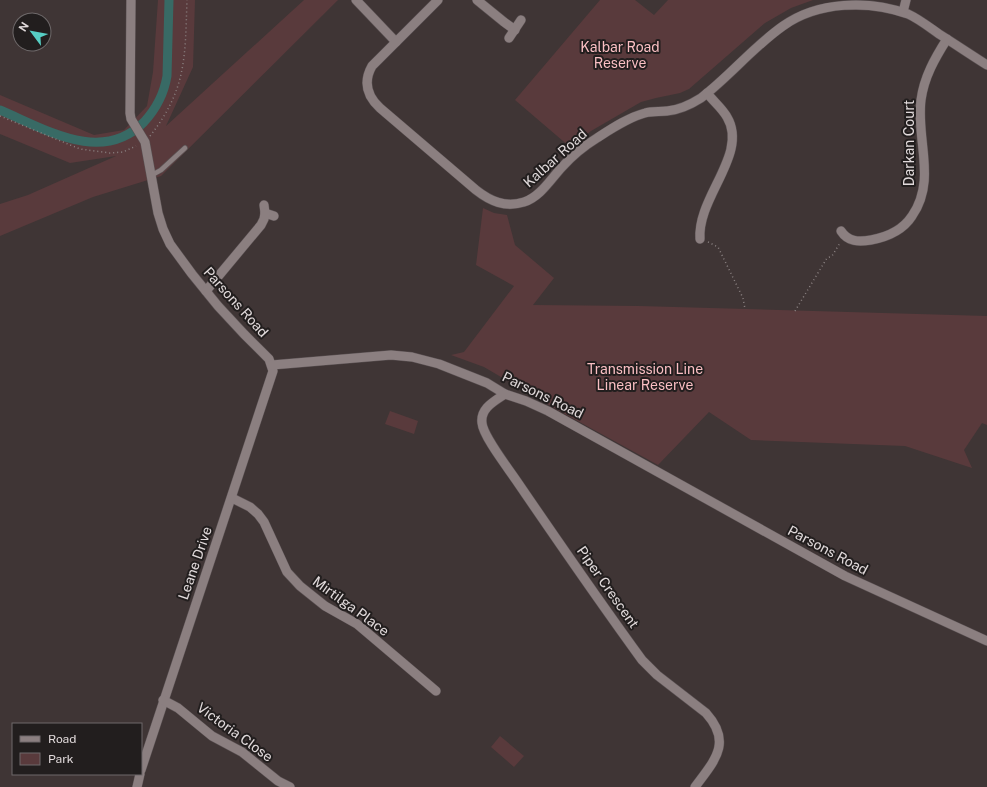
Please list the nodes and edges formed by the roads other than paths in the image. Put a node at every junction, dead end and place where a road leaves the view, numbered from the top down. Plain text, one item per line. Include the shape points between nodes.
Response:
1 (131, 0) edge
2 (356, 0) edge
3 (438, 0) edge
4 (478, 0) edge
5 (906, 0) edge
6 (891, 4) edge
7 (903, 12) junction
8 (521, 20) dead end
9 (515, 30) junction
10 (509, 38) dead end
11 (947, 39) junction
12 (396, 42) junction
13 (987, 65) edge
14 (707, 93) junction
15 (185, 148) dead end
16 (152, 175) junction
17 (274, 216) dead end
18 (841, 231) road end
19 (700, 239) road end
20 (206, 290) junction
21 (272, 365) junction
22 (505, 394) junction
23 (232, 498) junction
24 (987, 641) edge
25 (436, 691) dead end
26 (164, 700) junction
27 (142, 767) edge
28 (140, 775) edge
29 (137, 787) edge
30 (290, 787) edge
31 (695, 787) edge

1 - 16 street, Parsons Road via 129,109 148,152
2 - 12 street
3 - 12 street, Kalbar Road
4 - 9 street
5 - 7 street
6 - 7 street, Kalbar Road
6 - 14 street, Kalbar Road via 842,4 803,14 772,34
7 - 11 street, Kalbar Road
8 - 9 street
9 - 10 street
11 - 13 street, Kalbar Road
11 - 18 street, Darkan Court via 930,68 922,93 920,117 925,180 918,207 906,224 884,237 856,241
12 - 14 street, Kalbar Road via 369,71 367,83 371,98 476,190 487,198 510,205 530,200 580,150 607,132 645,113 682,108
14 - 19 street via 727,117 732,127 733,138 731,151 702,218
15 - 16 lane
16 - 20 street, Parsons Road via 158,213 166,236 176,253
17 - 20 street via 264,209 261,226
20 - 21 street, Parsons Road
21 - 22 street, Parsons Road via 398,355 450,368 493,385
21 - 23 street, Leane Drive via 272,375
22 - 24 street, Parsons Road via 557,415 845,576
22 - 31 street, Piper Crescent via 488,406 482,418 484,430 496,451 642,660 706,713 715,724 720,740 719,749
23 - 25 street, Mirtilga Place via 258,514 287,572 300,586 324,606 363,629
23 - 26 street, Leane Drive
26 - 27 street, Leane Drive
26 - 30 street, Victoria Close via 212,736 242,752 278,781
28 - 29 street

